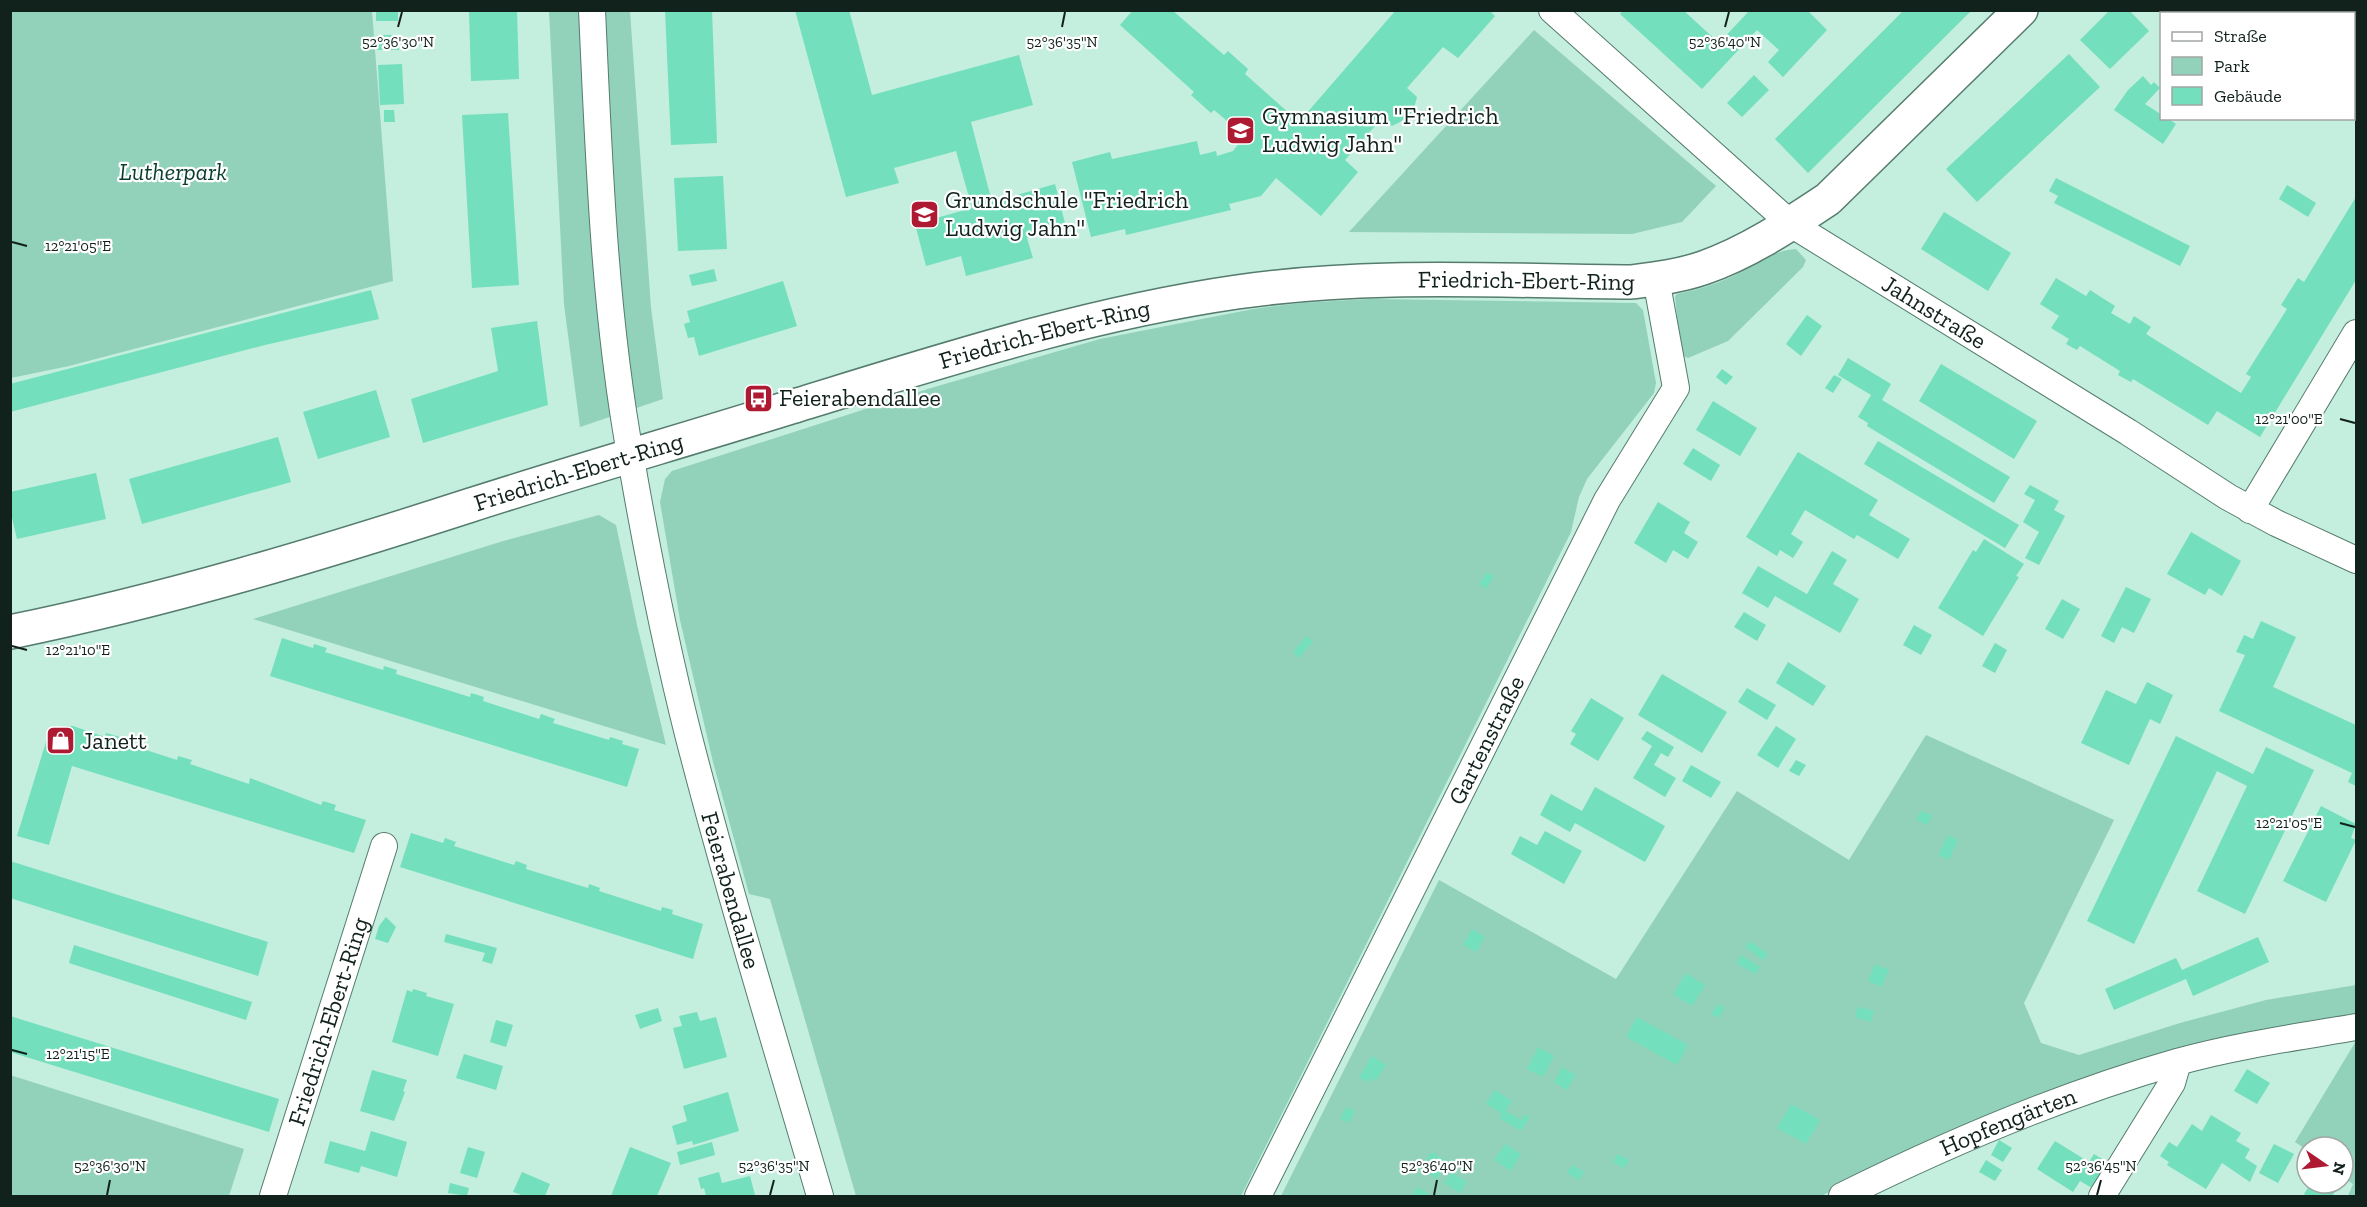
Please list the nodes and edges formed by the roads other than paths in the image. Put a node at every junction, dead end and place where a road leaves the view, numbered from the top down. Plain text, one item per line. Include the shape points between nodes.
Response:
1 (592, 10) edge
2 (1552, 10) edge
3 (2021, 10) edge
4 (1791, 224) junction
5 (1656, 279) junction
6 (2356, 333) edge
7 (630, 457) junction
8 (2250, 510) junction
9 (2356, 560) edge
10 (10, 632) edge
11 (384, 846) dead end
12 (2356, 1027) edge
13 (2178, 1062) junction
14 (273, 1197) edge
15 (820, 1197) edge
16 (1258, 1197) edge
17 (1842, 1197) edge
18 (2102, 1197) edge

1 - 7 street, Feierabendallee via 607,292
2 - 4 street, Jahnstraße
3 - 4 main road, Friedrich-Ebert-Ring via 1828,200
4 - 5 main road, Friedrich-Ebert-Ring via 1704,268
4 - 8 street, Jahnstraße
5 - 7 main road, Friedrich-Ebert-Ring via 1364,281 1235,293 1050,330
5 - 16 street, Gartenstraße via 1677,388 1607,500
6 - 8 street
7 - 10 main road, Friedrich-Ebert-Ring via 251,572
7 - 15 street, Feierabendallee via 661,622 688,734
8 - 9 street, Jahnstraße
11 - 14 street, Friedrich-Ebert-Ring
12 - 13 street, Hopfengärten
13 - 17 street, Hopfengärten via 2059,1101 1907,1164
13 - 18 street via 2172,1083

